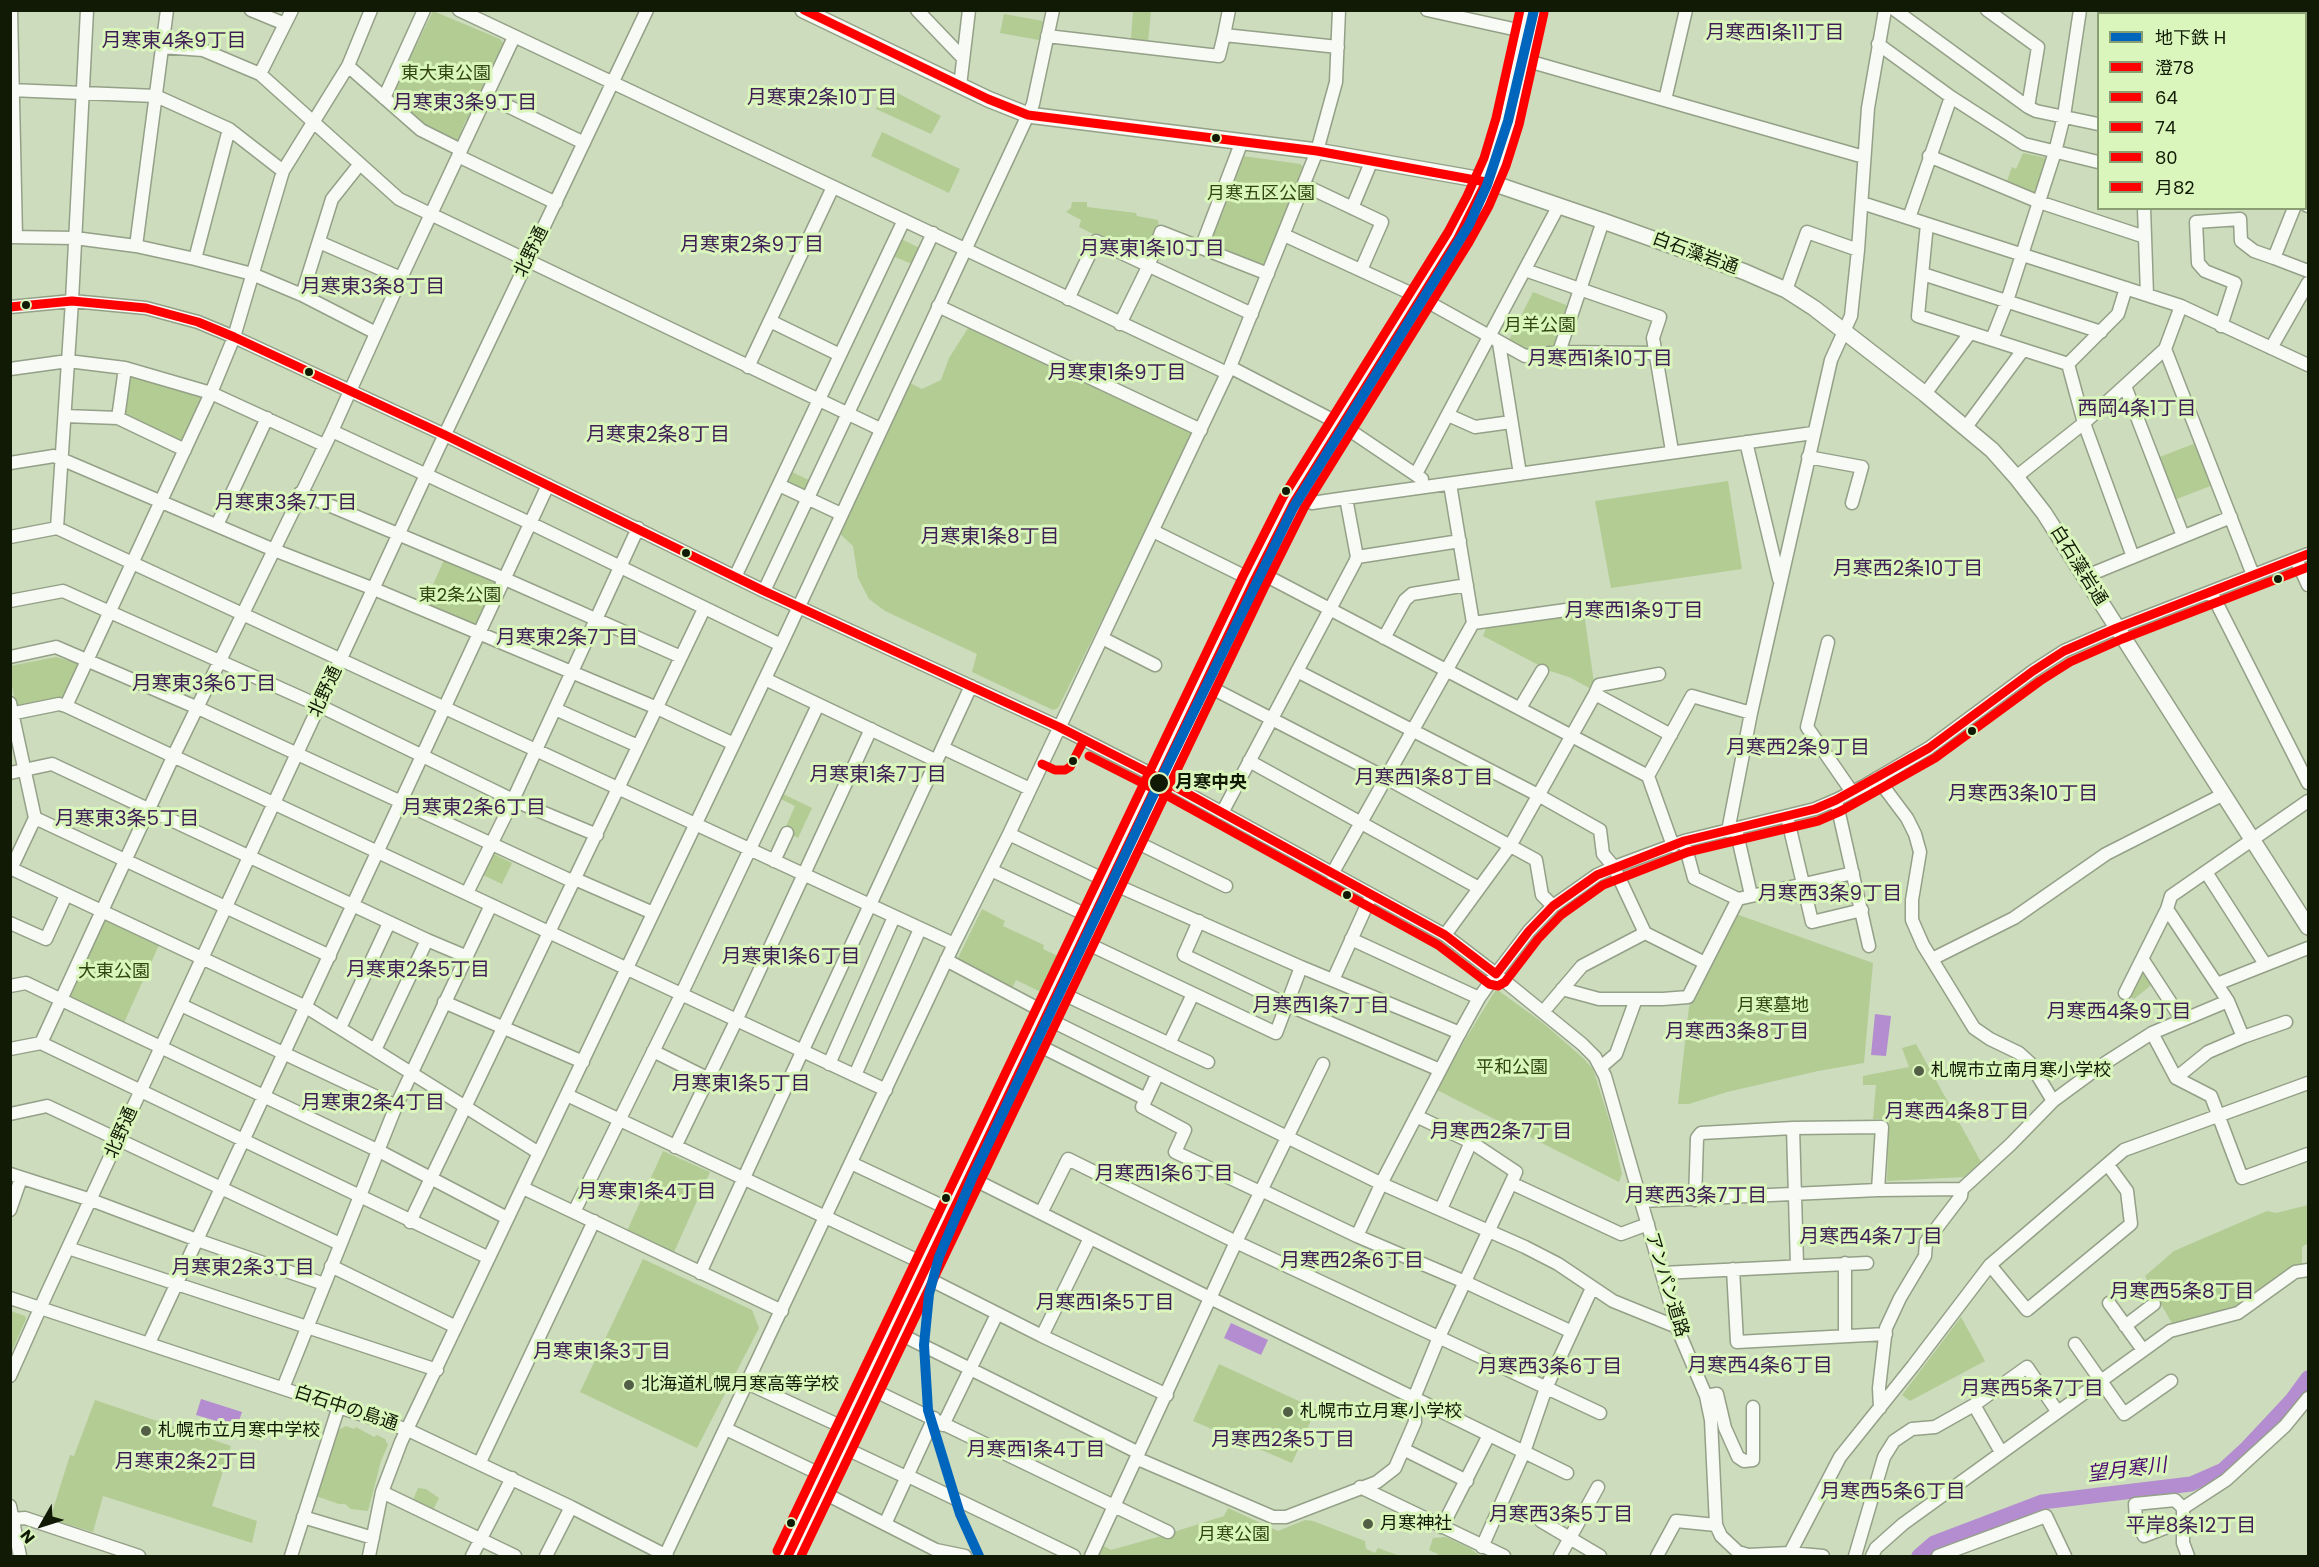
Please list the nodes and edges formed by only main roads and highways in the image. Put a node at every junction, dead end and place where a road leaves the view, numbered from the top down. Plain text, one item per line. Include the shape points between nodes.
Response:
1 (803, 10) edge
2 (1532, 10) edge
3 (1486, 182) junction
4 (2308, 927) edge
5 (788, 1557) edge

1 - 3 main road, 白石藻岩通 via 1028,115 1317,151
2 - 3 highway via 1508,121
3 - 4 main road, 白石藻岩通 via 1745,272 1786,290 1844,331 1992,450 2044,513
3 - 5 highway via 1465,226 1298,496 1256,576

